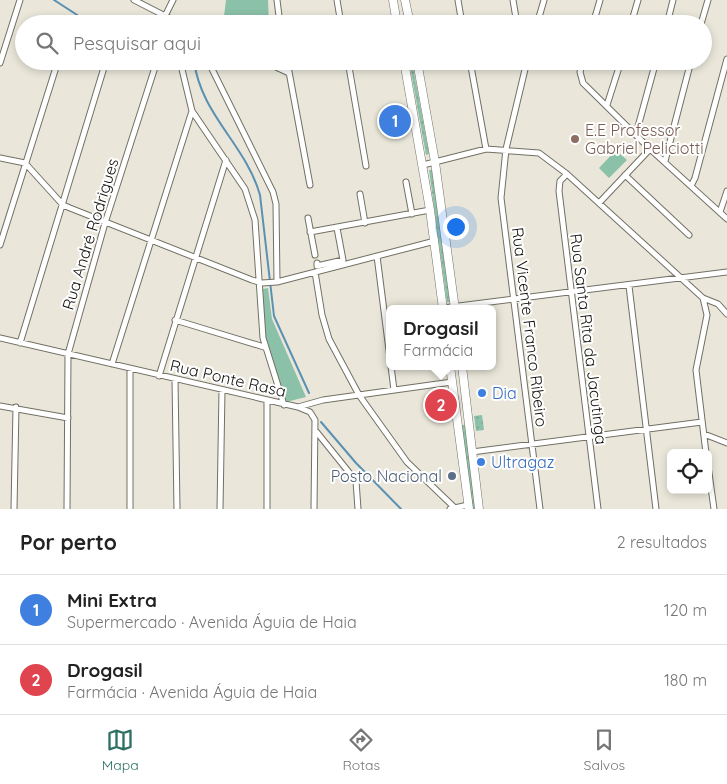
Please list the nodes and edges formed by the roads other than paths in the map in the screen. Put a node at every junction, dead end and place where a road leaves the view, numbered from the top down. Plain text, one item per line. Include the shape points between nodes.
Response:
1 (20, 0) edge
2 (134, 0) edge
3 (173, 0) edge
4 (277, 0) edge
5 (337, 0) edge
6 (393, 0) edge
7 (405, 0) edge
8 (458, 0) edge
9 (512, 0) edge
10 (544, 0) edge
11 (600, 0) edge
12 (638, 0) edge
13 (673, 0) edge
14 (708, 0) edge
15 (15, 15) edge
16 (163, 15) edge
17 (166, 15) edge
18 (279, 15) edge
19 (340, 15) edge
20 (396, 15) edge
21 (408, 15) edge
22 (460, 15) edge
23 (515, 15) edge
24 (540, 15) edge
25 (596, 15) edge
26 (634, 15) edge
27 (669, 15) edge
28 (704, 15) edge
29 (15, 16) edge
30 (727, 59) edge
31 (0, 63) edge
32 (55, 70) edge
33 (103, 70) edge
34 (154, 70) edge
35 (182, 70) edge
36 (212, 70) edge
37 (282, 70) edge
38 (288, 70) edge
39 (350, 70) edge
40 (406, 70) edge
41 (419, 70) edge
42 (472, 70) edge
43 (523, 70) edge
44 (581, 70) edge
45 (618, 70) edge
46 (654, 70) edge
47 (689, 70) edge
48 (289, 73) junction
49 (608, 105) junction
50 (192, 111) junction
51 (636, 134) junction
52 (486, 148) junction
53 (506, 148) junction
54 (650, 149) junction
55 (0, 158) edge
56 (226, 160) junction
57 (665, 161) junction
58 (435, 162) junction
59 (25, 164) junction
60 (423, 165) junction
61 (366, 166) dead end
62 (567, 174) junction
63 (625, 175) junction
64 (406, 182) dead end
65 (310, 185) dead end
66 (691, 186) junction
67 (727, 191) edge
68 (360, 194) dead end
69 (599, 203) junction
70 (62, 205) junction
71 (430, 210) junction
72 (720, 212) junction
73 (412, 214) junction
74 (308, 218) dead end
75 (727, 219) edge
76 (365, 223) junction
77 (105, 224) junction
78 (337, 228) junction
79 (310, 232) junction
80 (690, 235) dead end
81 (150, 241) junction
82 (435, 241) junction
83 (0, 245) edge
84 (315, 255) dead end
85 (377, 256) junction
86 (195, 259) junction
87 (317, 263) dead end
88 (315, 272) junction
89 (727, 272) edge
90 (681, 278) junction
91 (277, 282) junction
92 (261, 283) junction
93 (629, 286) junction
94 (570, 292) junction
95 (703, 298) junction
96 (514, 300) junction
97 (443, 305) edge
98 (455, 305) edge
99 (477, 305) edge
100 (727, 314) edge
101 (175, 320) junction
102 (386, 327) edge
103 (0, 338) edge
104 (20, 343) junction
105 (264, 347) junction
106 (68, 354) junction
107 (112, 364) junction
108 (130, 368) junction
109 (392, 370) edge
110 (452, 370) edge
111 (461, 370) edge
112 (159, 376) junction
113 (175, 379) junction
114 (458, 381) junction
115 (222, 390) junction
116 (394, 390) junction
117 (359, 395) junction
118 (267, 400) junction
119 (284, 404) junction
120 (0, 406) edge
121 (298, 407) junction
122 (16, 408) junction
123 (68, 418) junction
124 (702, 422) junction
125 (646, 429) junction
126 (315, 430) junction
127 (704, 434) junction
128 (589, 437) junction
129 (727, 443) edge
130 (532, 444) junction
131 (706, 449) edge
132 (472, 452) junction
133 (712, 494) edge
134 (468, 507) edge
135 (452, 508) edge
136 (14, 509) edge
137 (67, 509) edge
138 (130, 509) edge
139 (177, 509) edge
140 (220, 509) edge
141 (266, 509) edge
142 (314, 509) edge
143 (358, 509) edge
144 (479, 509) edge
145 (540, 509) edge
146 (598, 509) edge
147 (656, 509) edge
148 (714, 509) edge

1 - 15 street
2 - 16 street
3 - 17 street
4 - 18 street
5 - 19 street
6 - 20 main road
7 - 21 main road
8 - 22 street
9 - 23 street
10 - 24 street
11 - 25 street
12 - 26 street
13 - 27 street
14 - 28 street
29 - 31 street
30 - 66 street
32 - 59 street
33 - 70 street
34 - 77 street, Rua André Rodrigues
35 - 50 street
36 - 91 street via 273,192
37 - 48 street
38 - 48 street
39 - 61 street
40 - 60 main road
41 - 58 main road
42 - 52 street
43 - 53 street, Rua Vicente Franco Ribeiro
44 - 49 street via 583,83
45 - 49 street
46 - 51 street
47 - 57 street
48 - 65 street
49 - 51 street
50 - 56 street
50 - 81 street
51 - 54 street
52 - 53 street
52 - 58 street
53 - 62 street via 540,153
53 - 96 street, Rua Vicente Franco Ribeiro via 501,198
54 - 57 street
54 - 63 street
55 - 59 street
56 - 86 street
56 - 92 street via 251,204
57 - 66 street
58 - 60 street
58 - 98 main road
59 - 70 street
59 - 83 street
60 - 71 main road
62 - 69 street
62 - 94 street, Rua Santa Rita da Jacutinga via 560,181 559,191
63 - 69 street
63 - 80 street
64 - 73 street
66 - 72 street
67 - 72 street
68 - 76 street
69 - 90 street
70 - 77 street
70 - 104 street
71 - 73 street
71 - 82 main road
72 - 75 street
73 - 76 street
74 - 79 street
76 - 78 street
77 - 81 street
77 - 106 street, Rua André Rodrigues
78 - 79 street
78 - 87 street via 343,260 317,266
79 - 84 street
81 - 86 street
81 - 107 street
82 - 85 street
82 - 97 main road
85 - 88 street
85 - 102 street
86 - 92 street
86 - 101 street
88 - 91 street
88 - 117 street via 329,340
89 - 90 street
90 - 93 street
90 - 95 street
91 - 92 street
92 - 105 street
93 - 94 street
93 - 125 street
94 - 96 street
94 - 128 street, Rua Santa Rita da Jacutinga
95 - 100 street via 718,304
95 - 124 street via 707,315 696,370
96 - 99 street
96 - 130 street, Rua Vicente Franco Ribeiro
101 - 105 street
101 - 112 street
103 - 104 street, Rua Ponte Rasa
104 - 106 street, Rua Ponte Rasa
105 - 119 street
106 - 107 street, Rua Ponte Rasa
106 - 123 street, Rua André Rodrigues
107 - 108 street, Rua Ponte Rasa
108 - 112 street, Rua Ponte Rasa
108 - 138 street
109 - 116 street
110 - 114 main road
111 - 114 main road
112 - 113 street, Rua Ponte Rasa
113 - 115 street, Rua Ponte Rasa
113 - 139 street
114 - 116 street, Rua Ponte Rasa
114 - 132 main road via 469,422
114 - 134 main road
115 - 118 street, Rua Ponte Rasa
115 - 140 street
116 - 117 street, Rua Ponte Rasa
117 - 121 street, Rua Ponte Rasa
117 - 135 street via 407,462
118 - 119 street, Rua Ponte Rasa
118 - 141 street
119 - 121 street, Rua Ponte Rasa
120 - 122 street
121 - 126 street via 314,416
122 - 123 street
122 - 136 street
123 - 137 street, Rua André Rodrigues
124 - 125 street
124 - 127 street
125 - 128 street
125 - 147 street
126 - 142 street
126 - 143 street via 356,481
127 - 129 street
127 - 131 street
128 - 130 street
128 - 146 street, Rua Santa Rita da Jacutinga
130 - 132 street
130 - 145 street, Rua Vicente Franco Ribeiro
132 - 144 main road
133 - 148 street
134 - 135 street

